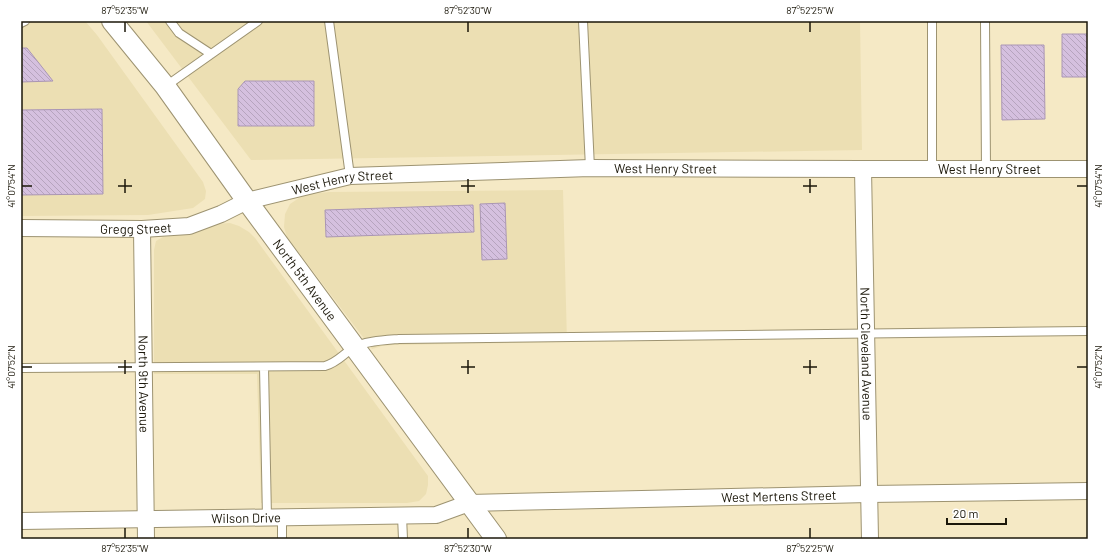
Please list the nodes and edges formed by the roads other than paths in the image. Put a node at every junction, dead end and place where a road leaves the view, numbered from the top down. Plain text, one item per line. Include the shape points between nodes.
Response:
1 (25, 21) edge
2 (112, 21) edge
3 (170, 21) edge
4 (258, 21) edge
5 (329, 21) edge
6 (582, 21) edge
7 (932, 21) edge
8 (985, 21) edge
9 (21, 23) edge
10 (211, 54) junction
11 (165, 86) junction
12 (590, 168) junction
13 (863, 169) junction
14 (932, 169) junction
15 (986, 169) junction
16 (1088, 169) edge
17 (350, 176) junction
18 (247, 201) junction
19 (21, 228) edge
20 (142, 229) junction
21 (1088, 331) edge
22 (866, 334) junction
23 (354, 347) junction
24 (144, 367) junction
25 (264, 367) junction
26 (21, 368) edge
27 (1088, 491) edge
28 (869, 494) junction
29 (469, 503) junction
30 (402, 516) junction
31 (274, 518) junction
32 (146, 520) junction
33 (21, 521) edge
34 (146, 539) edge
35 (282, 539) edge
36 (403, 539) edge
37 (496, 539) edge
38 (870, 539) edge

1 - 9 lane
2 - 11 street, North 5th Avenue
3 - 10 lane via 179,33
4 - 10 lane
5 - 17 lane
6 - 12 lane
7 - 14 lane
8 - 15 lane
10 - 11 lane
11 - 18 street, North 5th Avenue
12 - 13 street, West Henry Street
12 - 17 street, West Henry Street
13 - 14 street, West Henry Street
13 - 22 street, North Cleveland Avenue
14 - 15 street, West Henry Street
15 - 16 street, West Henry Street
17 - 18 street, West Henry Street
18 - 20 street, Gregg Street via 190,226
18 - 23 street, North 5th Avenue
19 - 20 street, Gregg Street
20 - 24 street, North 9th Avenue
21 - 22 lane
22 - 23 lane via 399,339 376,341
22 - 28 street, North Cleveland Avenue
23 - 25 lane via 334,363 325,366
23 - 29 street, North 5th Avenue
24 - 25 lane
24 - 26 lane
24 - 32 street, North 9th Avenue
25 - 31 lane
27 - 28 street, West Mertens Street
28 - 29 street, West Mertens Street
28 - 38 street, North Cleveland Avenue
29 - 30 street, Wilson Drive via 436,515
29 - 37 street, North 5th Avenue
30 - 31 street, Wilson Drive
30 - 36 lane
31 - 32 street, Wilson Drive
31 - 35 lane
32 - 33 street, Wilson Drive
32 - 34 street, North 9th Avenue

